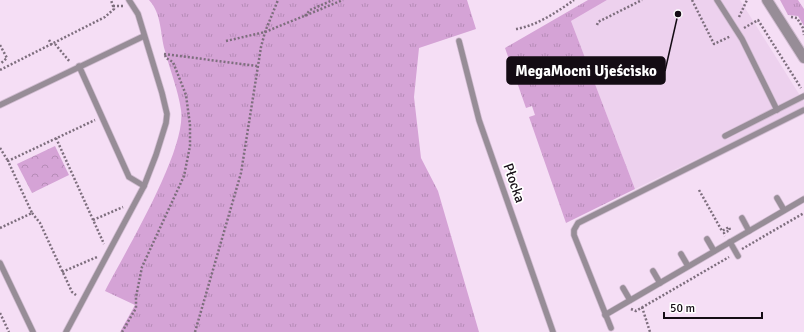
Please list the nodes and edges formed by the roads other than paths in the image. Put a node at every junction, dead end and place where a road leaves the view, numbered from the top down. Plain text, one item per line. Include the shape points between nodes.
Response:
1 (129, 0) edge
2 (717, 0) edge
3 (767, 0) edge
4 (144, 36) junction
5 (459, 41) dead end
6 (804, 58) edge
7 (76, 68) junction
8 (804, 95) edge
9 (0, 105) edge
10 (777, 110) junction
11 (804, 110) edge
12 (725, 136) dead end
13 (144, 186) junction
14 (777, 198) dead end
15 (804, 199) edge
16 (784, 210) junction
17 (742, 218) dead end
18 (749, 231) junction
19 (707, 239) dead end
20 (730, 242) junction
21 (714, 251) junction
22 (681, 254) dead end
23 (737, 254) road end
24 (0, 263) edge
25 (688, 266) junction
26 (653, 271) dead end
27 (660, 283) junction
28 (623, 288) dead end
29 (630, 300) junction
30 (605, 315) junction
31 (611, 328) dead end
32 (33, 332) edge
33 (66, 332) edge
34 (553, 332) edge

1 - 4 lane via 138,14
2 - 10 lane via 738,32
3 - 6 street
4 - 7 lane
4 - 13 lane via 167,114
5 - 34 lane, Płocka via 479,120
7 - 9 lane
7 - 13 lane via 102,117 128,177
8 - 10 lane
10 - 12 lane
11 - 30 lane via 578,223 574,235
13 - 33 lane
14 - 16 lane
15 - 16 lane
16 - 18 lane
17 - 18 lane
18 - 20 lane
19 - 21 lane
20 - 21 lane
20 - 23 lane
21 - 25 lane
22 - 25 lane
24 - 32 lane
25 - 27 lane
26 - 27 lane
27 - 29 lane
28 - 29 lane
29 - 30 lane
30 - 31 lane

